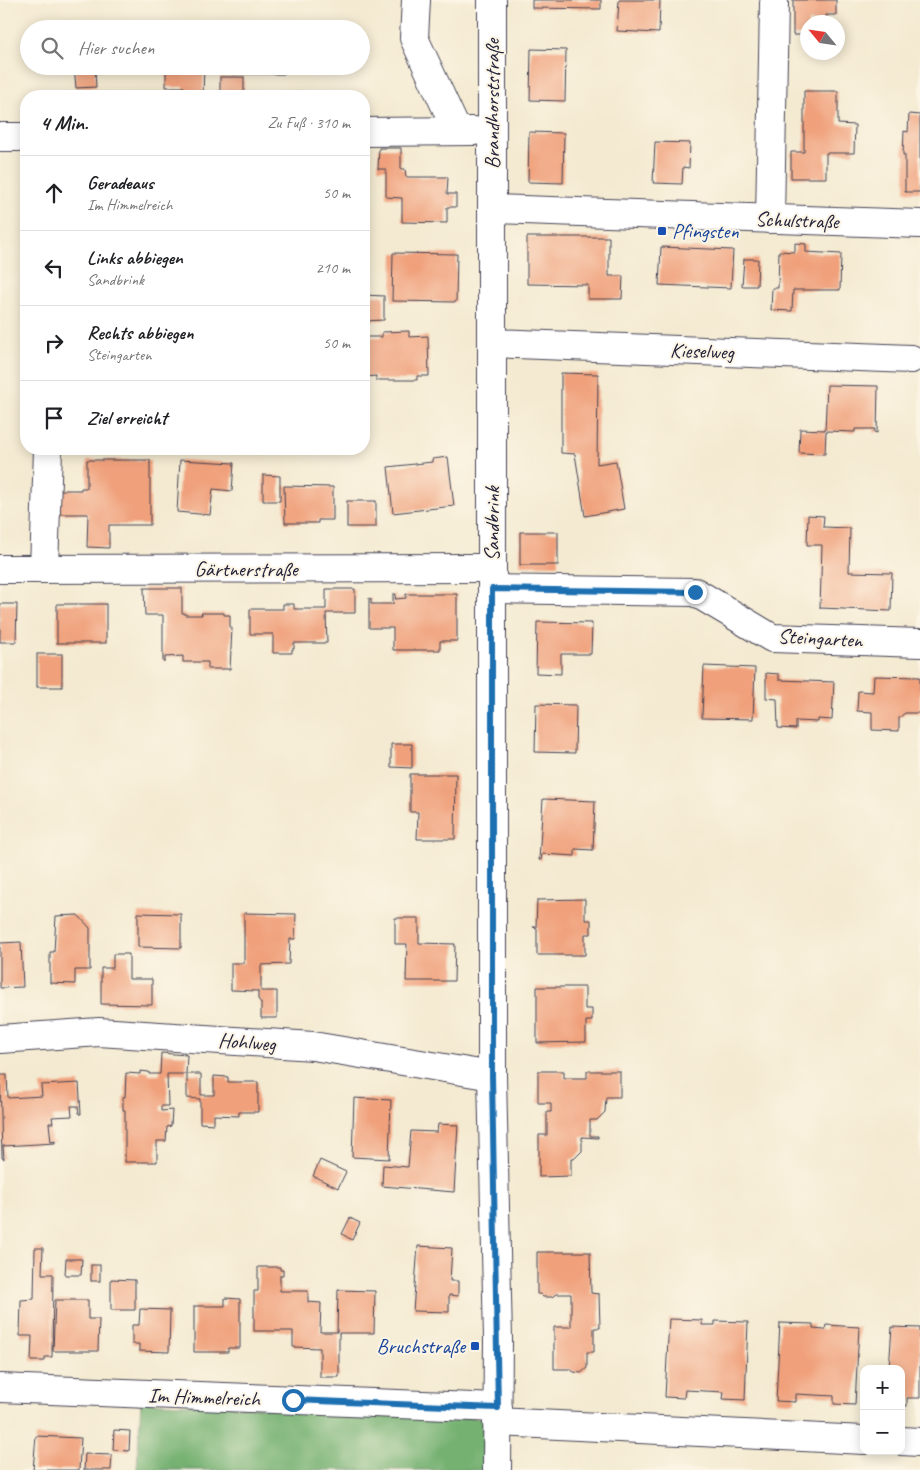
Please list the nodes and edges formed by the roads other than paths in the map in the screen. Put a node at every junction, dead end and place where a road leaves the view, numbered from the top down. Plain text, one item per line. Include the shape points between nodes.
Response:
1 (416, 0) edge
2 (492, 0) edge
3 (774, 3) dead end
4 (491, 130) junction
5 (457, 131) junction
6 (370, 132) edge
7 (0, 137) edge
8 (20, 137) edge
9 (493, 209) junction
10 (770, 219) junction
11 (920, 224) edge
12 (492, 343) junction
13 (911, 359) dead end
14 (48, 455) edge
15 (0, 569) edge
16 (44, 569) junction
17 (492, 579) junction
18 (920, 643) edge
19 (0, 1039) edge
20 (492, 1076) junction
21 (0, 1388) edge
22 (498, 1415) junction
23 (860, 1440) edge
24 (905, 1441) edge
25 (920, 1442) edge
26 (497, 1470) edge

1 - 5 street via 414,38
2 - 4 street, Brandhorststraße
3 - 10 street
4 - 5 street
4 - 9 street, Brandhorststraße
5 - 6 street
7 - 8 street
9 - 10 street, Schulstraße
9 - 12 street, Sandbrink
10 - 11 street, Schulstraße
12 - 13 street, Kieselweg
12 - 17 street, Sandbrink
14 - 16 street
15 - 16 street, Gärtnerstraße
16 - 17 street, Gärtnerstraße
17 - 18 street, Steingarten via 695,592 772,638
17 - 20 street, Sandbrink
19 - 20 street, Hohlweg via 99,1032 313,1046
20 - 22 street, Sandbrink
21 - 22 street, Im Himmelreich
22 - 23 street
22 - 26 street, Sandbrink
24 - 25 street

